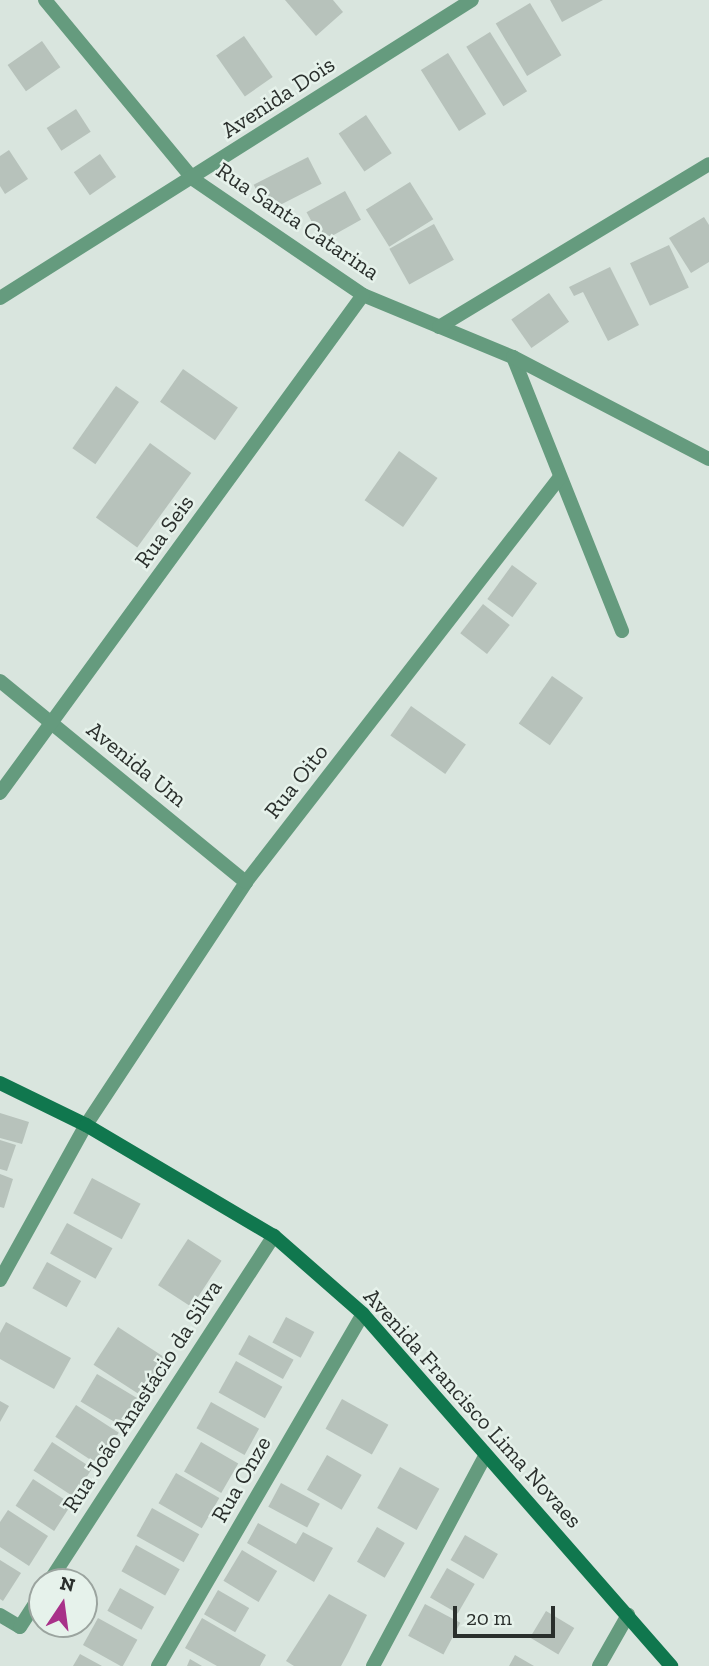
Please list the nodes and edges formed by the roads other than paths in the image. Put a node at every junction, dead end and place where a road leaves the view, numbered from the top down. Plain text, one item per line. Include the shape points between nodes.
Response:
1 (45, 0) edge
2 (472, 0) edge
3 (709, 164) edge
4 (193, 178) junction
5 (363, 295) junction
6 (0, 298) edge
7 (439, 327) junction
8 (513, 357) junction
9 (709, 459) edge
10 (560, 477) junction
11 (622, 631) dead end
12 (0, 681) edge
13 (52, 724) junction
14 (0, 793) edge
15 (246, 882) junction
16 (0, 1083) edge
17 (86, 1125) junction
18 (274, 1236) junction
19 (0, 1280) edge
20 (363, 1314) junction
21 (484, 1458) junction
22 (58, 1568) edge
23 (0, 1615) edge
24 (28, 1615) edge
25 (628, 1615) junction
26 (158, 1666) edge
27 (373, 1666) edge
28 (599, 1666) edge
29 (671, 1666) edge

1 - 4 street, Rua Santa Catarina
2 - 4 street, Avenida Dois
3 - 7 street
4 - 5 street, Rua Santa Catarina
4 - 6 street, Avenida Dois
5 - 7 street, Rua Santa Catarina
5 - 13 street, Rua Seis
7 - 8 street, Rua Santa Catarina
8 - 9 street, Rua Santa Catarina
8 - 10 street
10 - 11 street
10 - 15 street, Rua Oito
12 - 13 street, Avenida Um
13 - 14 street, Rua Seis
13 - 15 street, Avenida Um
15 - 17 street, Rua Oito
16 - 17 street, Avenida Francisco Lima Novaes
17 - 18 street, Avenida Francisco Lima Novaes
17 - 19 street, Rua Oito
18 - 20 street, Avenida Francisco Lima Novaes
18 - 22 street, Rua João Anastácio da Silva
20 - 21 street, Avenida Francisco Lima Novaes
20 - 26 street, Rua Onze
21 - 25 street, Avenida Francisco Lima Novaes
21 - 27 street
23 - 24 street via 20,1627
25 - 28 street
25 - 29 street, Avenida Francisco Lima Novaes

